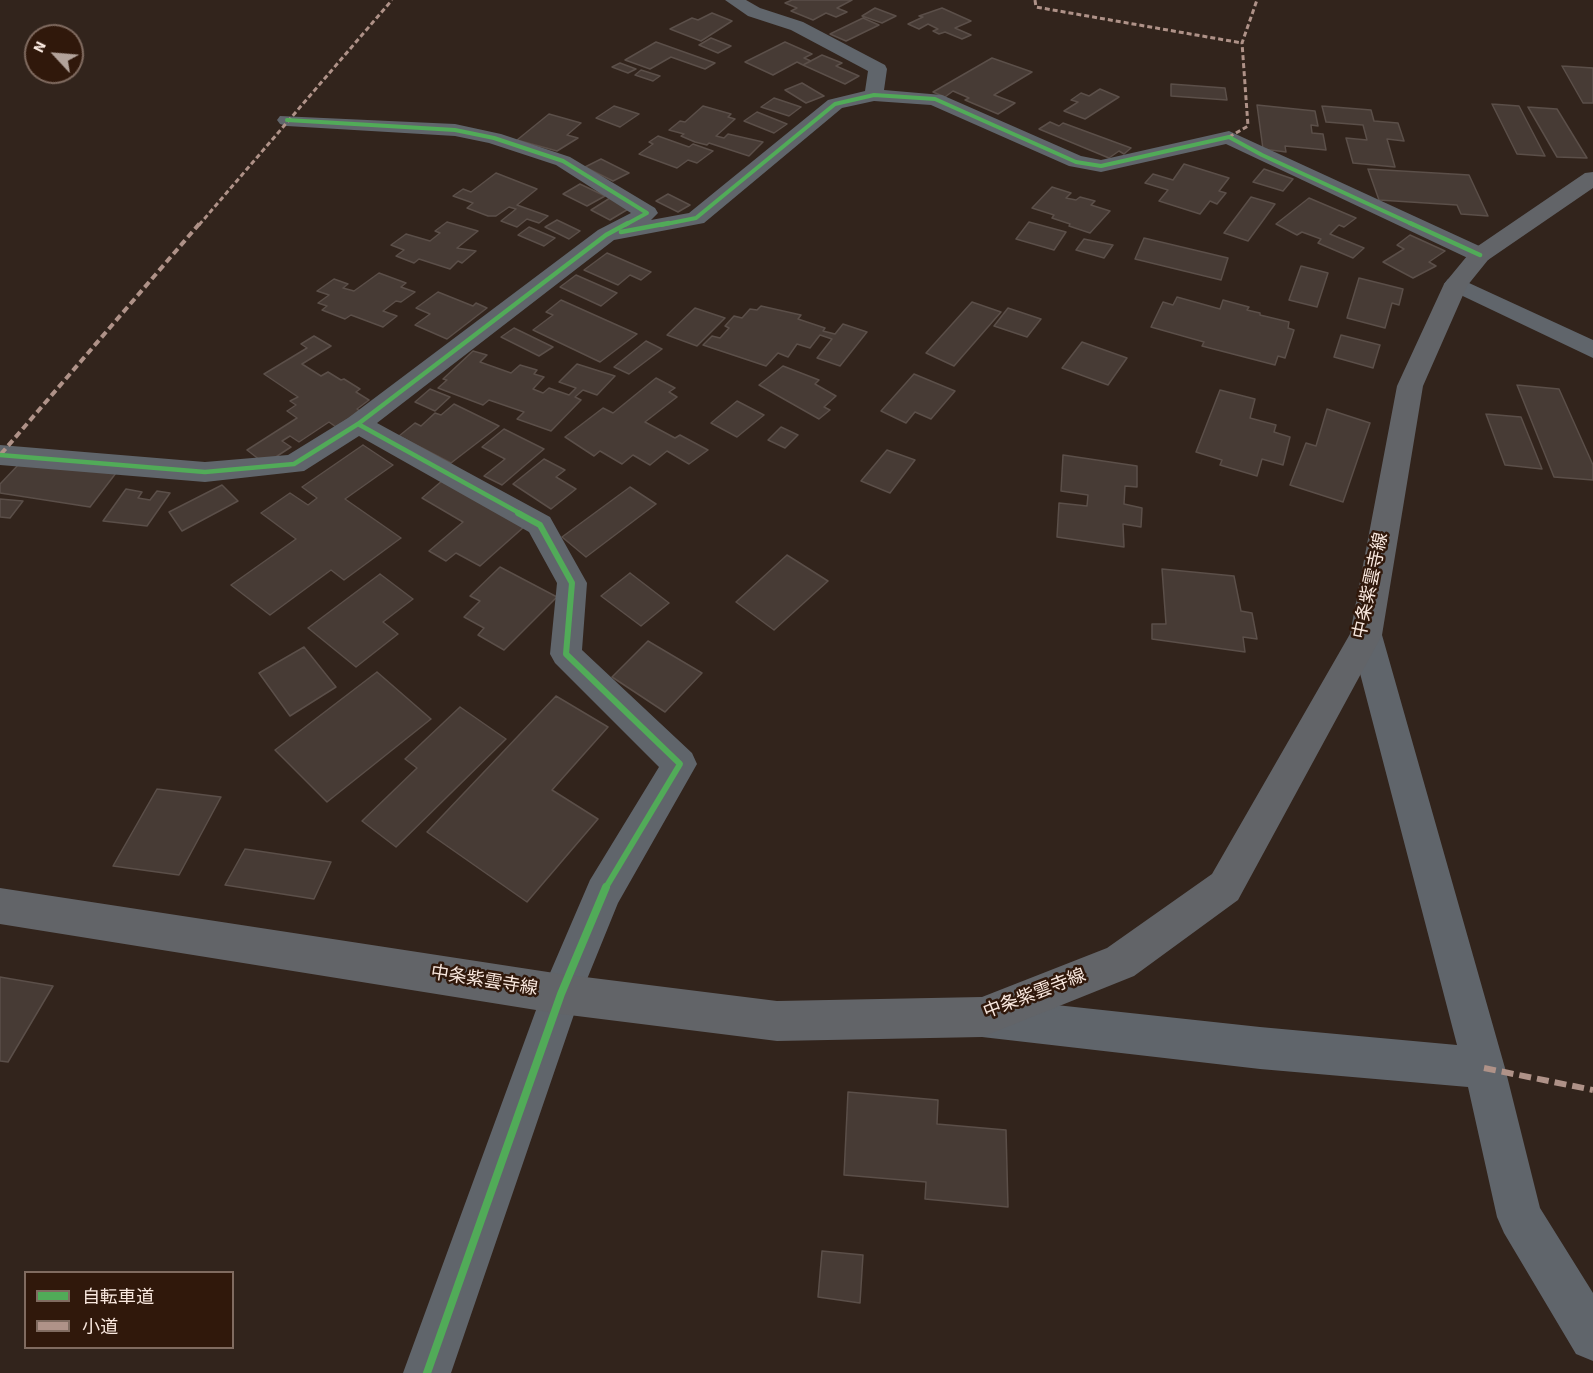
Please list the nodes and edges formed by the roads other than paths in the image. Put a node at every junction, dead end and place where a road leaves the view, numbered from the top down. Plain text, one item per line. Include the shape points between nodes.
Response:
1 (734, 0) edge
2 (874, 95) junction
3 (287, 120) dead end
4 (1593, 177) edge
5 (606, 236) junction
6 (1480, 255) junction
7 (1456, 284) junction
8 (1593, 350) edge
9 (358, 424) junction
10 (0, 455) edge
11 (1365, 635) junction
12 (0, 906) edge
13 (561, 994) junction
14 (982, 1017) junction
15 (1484, 1068) junction
16 (1593, 1337) edge
17 (426, 1373) edge

1 - 2 street via 754,12 797,26 878,69
2 - 5 street via 835,104 696,218
2 - 6 street via 935,99 1076,162 1101,166 1229,137 1262,156
3 - 5 street via 455,130 494,138 563,161 647,213
4 - 6 main road, 中条紫雲寺線
5 - 9 street
6 - 7 main road, 中条紫雲寺線
7 - 8 street
7 - 11 main road, 中条紫雲寺線 via 1410,386
9 - 10 street via 294,464 216,471
9 - 13 street via 540,525 572,583 566,654 680,764 603,893
11 - 14 main road, 中条紫雲寺線 via 1225,888 1120,962
11 - 15 street
12 - 13 main road, 中条紫雲寺線
13 - 14 main road, 中条紫雲寺線 via 777,1021
13 - 17 street
14 - 15 street
15 - 16 street via 1520,1217

